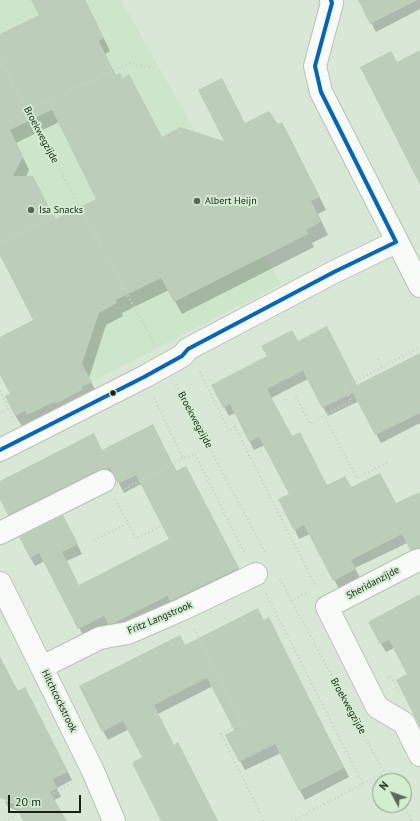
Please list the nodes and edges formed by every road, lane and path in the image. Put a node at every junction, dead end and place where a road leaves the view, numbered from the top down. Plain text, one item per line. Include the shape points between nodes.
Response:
1 (331, 0) edge
2 (0, 60) edge
3 (155, 69) dead end
4 (28, 111) junction
5 (78, 205) junction
6 (396, 242) junction
7 (0, 243) edge
8 (420, 286) edge
9 (420, 347) edge
10 (188, 349) junction
11 (378, 359) dead end
12 (165, 365) junction
13 (382, 368) junction
14 (0, 391) edge
15 (296, 397) dead end
16 (8, 409) junction
17 (0, 413) edge
18 (324, 416) junction
19 (24, 438) junction
20 (0, 450) edge
21 (183, 458) dead end
22 (387, 463) dead end
23 (108, 488) junction
24 (168, 522) dead end
25 (128, 523) junction
26 (0, 534) edge
27 (94, 540) dead end
28 (420, 560) edge
29 (262, 566) joint
30 (279, 578) dead end
31 (0, 583) edge
32 (316, 588) dead end
33 (183, 609) junction
34 (42, 668) junction
35 (420, 755) edge
36 (93, 771) junction
37 (384, 773) edge
38 (372, 779) edge
39 (5, 821) edge
40 (114, 821) edge
41 (264, 821) edge
42 (292, 821) edge

1 - 6 street via 314,66 321,92
2 - 4 path, Broekwegzijde
3 - 4 path via 129,63
4 - 5 path, Broekwegzijde
5 - 7 path
5 - 12 path, Broekwegzijde
6 - 8 street
6 - 10 street
9 - 13 path
10 - 12 street via 182,356
10 - 32 path via 229,431 235,427
11 - 13 path
12 - 19 street
12 - 29 path, Broekwegzijde
13 - 18 path via 344,387 351,401
14 - 16 path
15 - 18 path via 310,424
16 - 17 path
16 - 19 path
18 - 22 path via 357,478
19 - 20 street
21 - 23 path
23 - 25 path
23 - 26 street
24 - 25 path via 136,539
25 - 27 path
28 - 35 street, Sheridanzijde via 327,607 377,707 404,722
29 - 33 street, Fritz Langstrook
30 - 37 path, Broekwegzijde
31 - 34 street, Hitchcockstrook
33 - 34 street, Fritz Langstrook via 128,633 100,638
33 - 41 path via 242,722 221,734
34 - 36 street, Hitchcockstrook
36 - 39 path
36 - 40 street, Hitchcockstrook
38 - 42 path

